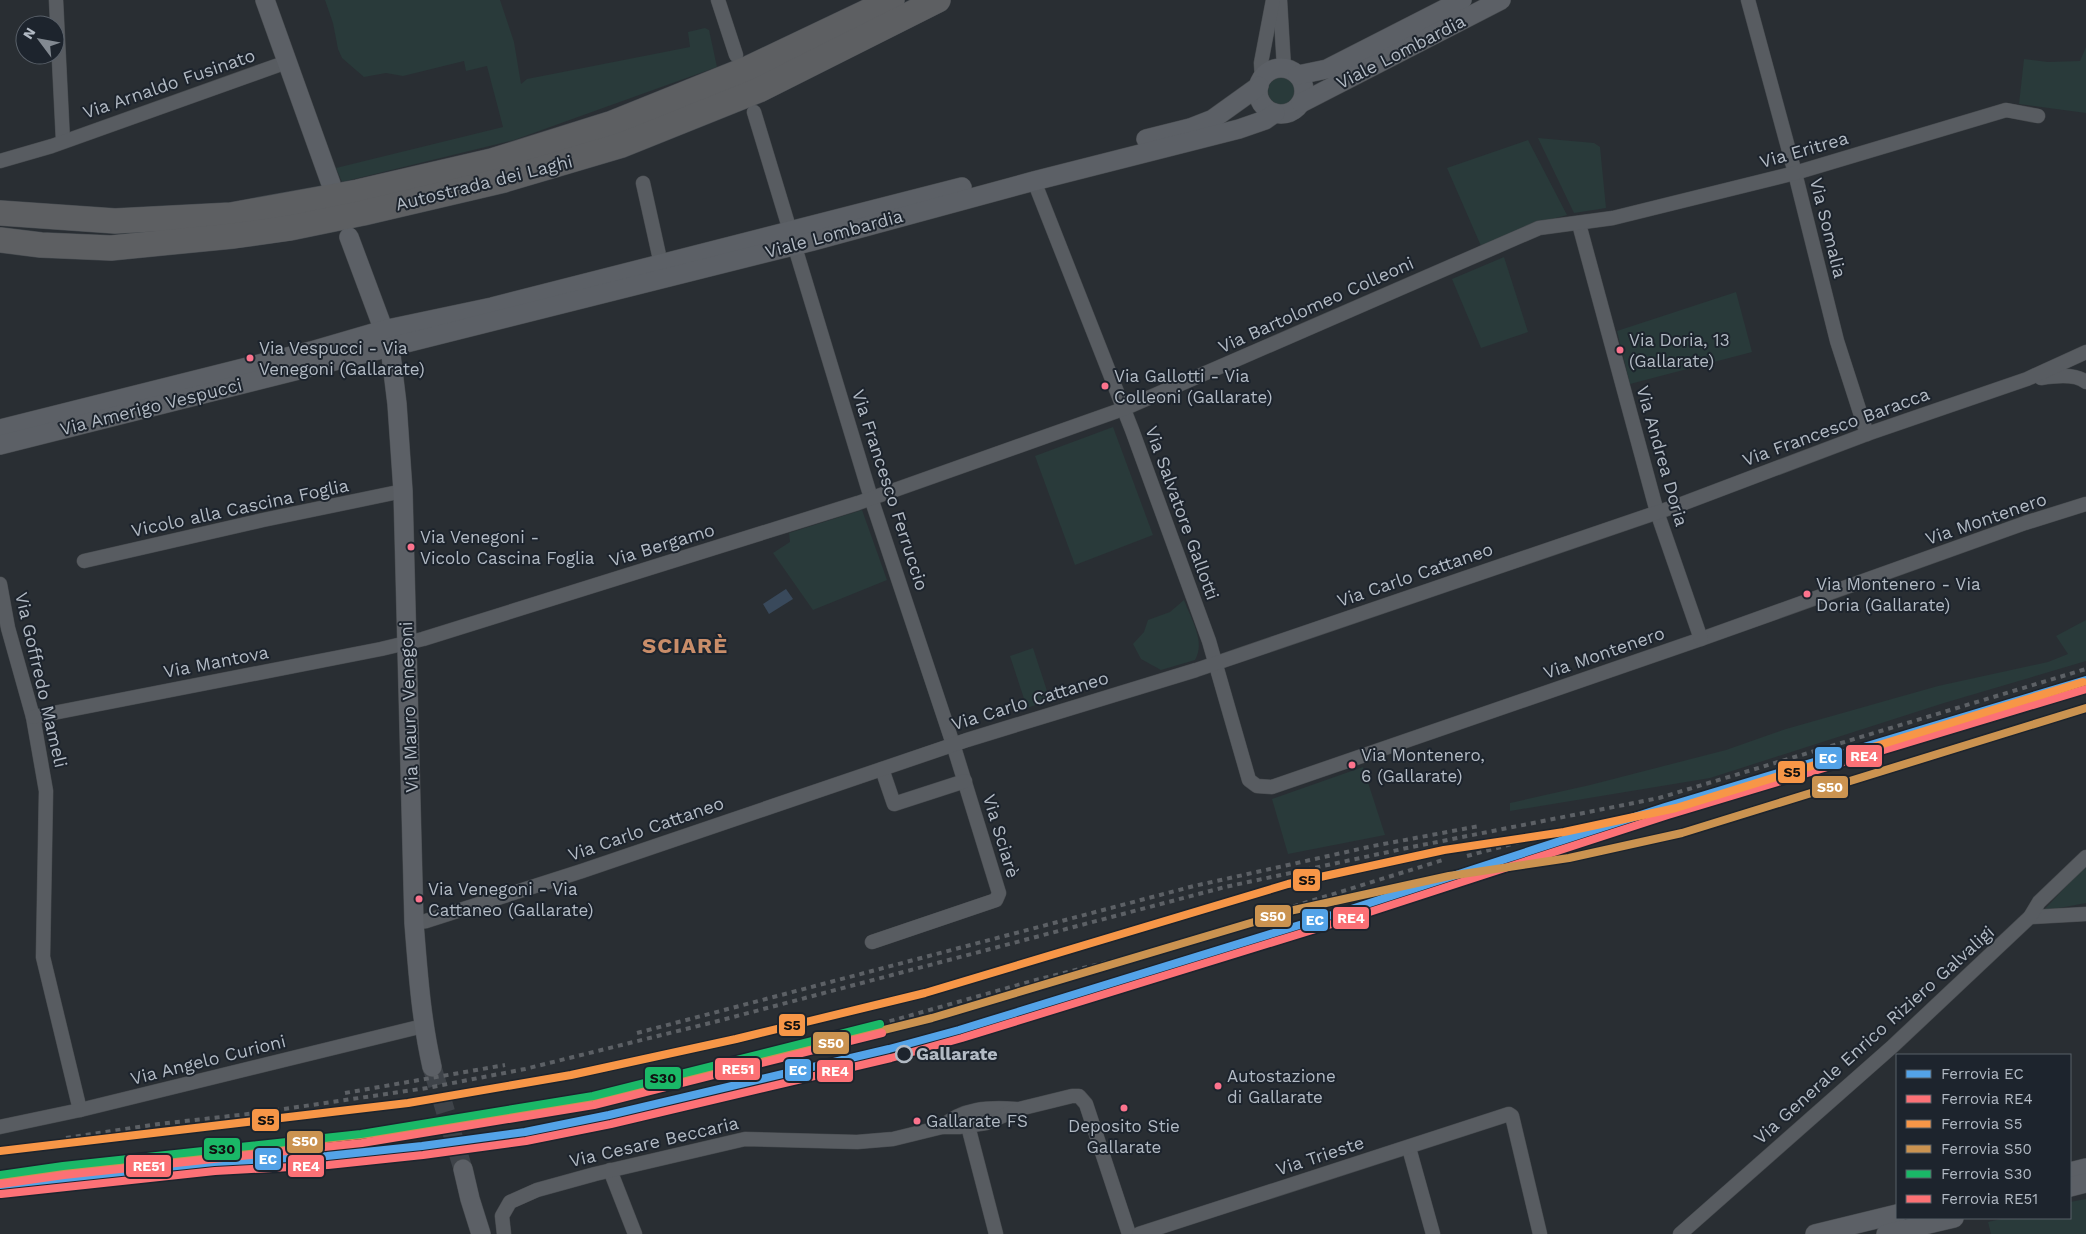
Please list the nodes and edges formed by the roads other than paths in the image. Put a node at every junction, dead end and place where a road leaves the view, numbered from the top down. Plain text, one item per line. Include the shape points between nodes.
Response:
1 (56, 0) edge
2 (265, 0) edge
3 (718, 0) edge
4 (892, 0) edge
5 (938, 0) edge
6 (1273, 0) edge
7 (1280, 0) edge
8 (1462, 0) edge
9 (1500, 0) edge
10 (1748, 0) edge
11 (736, 55) dead end
12 (287, 62) junction
13 (1291, 71) junction
14 (1260, 83) junction
15 (1300, 103) junction
16 (754, 112) dead end
17 (1275, 113) junction
18 (2038, 116) dead end
19 (64, 141) junction
20 (0, 162) edge
21 (1795, 173) junction
22 (1034, 181) junction
23 (643, 183) dead end
24 (331, 184) dead end
25 (0, 200) edge
26 (0, 212) edge
27 (232, 215) junction
28 (1579, 224) junction
29 (349, 237) dead end
30 (793, 238) junction
31 (0, 240) edge
32 (0, 244) edge
33 (41, 245) junction
34 (661, 264) junction
35 (386, 338) junction
36 (2086, 352) edge
37 (2028, 379) junction
38 (2086, 382) edge
39 (1123, 409) junction
40 (0, 429) edge
41 (1867, 434) junction
42 (0, 445) edge
43 (403, 491) junction
44 (871, 498) junction
45 (2086, 504) edge
46 (1657, 512) junction
47 (84, 561) dead end
48 (0, 584) edge
49 (1701, 639) junction
50 (407, 643) junction
51 (1216, 663) junction
52 (33, 717) junction
53 (954, 744) junction
54 (882, 769) junction
55 (965, 781) junction
56 (2086, 857) edge
57 (2086, 914) edge
58 (2030, 917) junction
59 (414, 923) junction
60 (872, 942) dead end
61 (423, 1026) junction
62 (432, 1067) tunnel mouth
63 (1019, 1109) junction
64 (80, 1110) junction
65 (968, 1126) junction
66 (0, 1127) edge
67 (942, 1127) junction
68 (1409, 1148) junction
69 (2086, 1168) edge
70 (462, 1169) tunnel mouth
71 (610, 1170) junction
72 (2071, 1172) edge
73 (2086, 1183) edge
74 (2071, 1187) edge
75 (1896, 1214) edge
76 (1950, 1219) edge
77 (481, 1234) edge
78 (504, 1234) edge
79 (635, 1234) edge
80 (996, 1234) edge
81 (1128, 1234) edge
82 (1139, 1234) edge
83 (1433, 1234) edge
84 (1540, 1234) edge
85 (1680, 1234) edge
86 (1815, 1234) edge
87 (1886, 1234) edge

1 - 19 street, Via Arnaldo Fusinato
2 - 12 main road
3 - 11 street
4 - 27 highway, Autostrada dei Laghi via 749,68 610,124 492,161 358,192
5 - 33 highway, Autostrada dei Laghi via 759,90 622,145 521,175 290,228 111,248
6 - 14 street
7 - 13 street
8 - 13 main road, Viale Lombardia via 1327,69
9 - 15 main road, Viale Lombardia
10 - 21 street, Via Somalia
12 - 19 street, Via Arnaldo Fusinato
12 - 24 main road
13 - 14 main road via 1275,68
13 - 15 main road via 1304,88
14 - 17 main road via 1259,98
14 - 30 main road, Viale Lombardia via 1213,119 1190,128
15 - 17 main road via 1282,114
16 - 30 street, Via Francesco Ferruccio
17 - 22 main road, Viale Lombardia via 1240,129
18 - 21 street, Via Eritrea via 2006,110
19 - 20 street, Via Arnaldo Fusinato
21 - 28 street, Via Eritrea
21 - 41 street, Via Somalia via 1837,341
22 - 30 main road, Viale Lombardia
22 - 39 street, Via Salvatore Gallotti
23 - 34 street
25 - 27 highway
26 - 27 highway, Autostrada dei Laghi via 115,222
28 - 39 street, Via Bartolomeo Colleoni via 1539,228
28 - 46 street, Via Andrea Doria
29 - 35 main road, Via Mauro Venegoni
30 - 34 main road, Viale Lombardia
30 - 35 main road, Viale Lombardia
30 - 44 street, Via Francesco Ferruccio
31 - 33 highway, Autostrada dei Laghi
32 - 33 highway
34 - 35 main road, Viale Lombardia
35 - 40 main road, Via Amerigo Vespucci via 311,351
35 - 42 main road, Via Amerigo Vespucci
35 - 43 main road, Via Mauro Venegoni via 397,404
36 - 37 street, Via Francesco Baracca
37 - 38 street, Via Francesco Baracca via 2060,376 2082,378
37 - 41 street, Via Francesco Baracca
39 - 44 street, Via Bartolomeo Colleoni
39 - 51 street, Via Salvatore Gallotti
41 - 46 street, Via Francesco Baracca
43 - 47 street, Vicolo alla Cascina Foglia
43 - 50 main road, Via Mauro Venegoni
44 - 50 street, Via Bergamo
44 - 53 street, Via Francesco Ferruccio
45 - 49 street, Via Montenero
46 - 49 street, Via Andrea Doria
46 - 51 street, Via Carlo Cattaneo
48 - 52 street, Via Goffredo Mameli via 8,628
49 - 51 street, Via Montenero via 1272,787 1257,786 1249,780
50 - 52 street, Via Mantova
50 - 59 main road, Via Mauro Venegoni
51 - 53 street, Via Carlo Cattaneo
52 - 64 street, Via Goffredo Mameli via 46,791 43,957
53 - 54 street, Via Carlo Cattaneo
53 - 55 street, Via Sciarè
54 - 55 street via 894,804
54 - 59 street, Via Carlo Cattaneo via 582,871
55 - 60 street, Via Sciarè via 999,893 996,900
56 - 58 street, Via Generale Enrico Riziero Galvaligi via 2039,902
57 - 58 street
58 - 85 street, Via Generale Enrico Riziero Galvaligi via 1893,1046
59 - 61 main road, Via Mauro Venegoni
61 - 62 main road, Via Mauro Venegoni
61 - 64 street, Via Angelo Curioni
63 - 65 street, Via Cesare Beccaria via 993,1121
63 - 67 street via 978,1110 952,1117
63 - 81 street via 1060,1098 1079,1096 1085,1101
64 - 66 street, Via Angelo Curioni
65 - 67 street, Via Cesare Beccaria
65 - 80 street
67 - 71 street, Via Cesare Beccaria via 866,1142 746,1140
68 - 82 street, Via Trieste
68 - 83 street
68 - 84 street, Via Trieste via 1509,1114
69 - 72 main road
70 - 77 main road
71 - 78 street, Via Cesare Beccaria via 532,1192 510,1202 502,1218
71 - 79 street
73 - 74 main road
75 - 86 main road
76 - 87 main road

